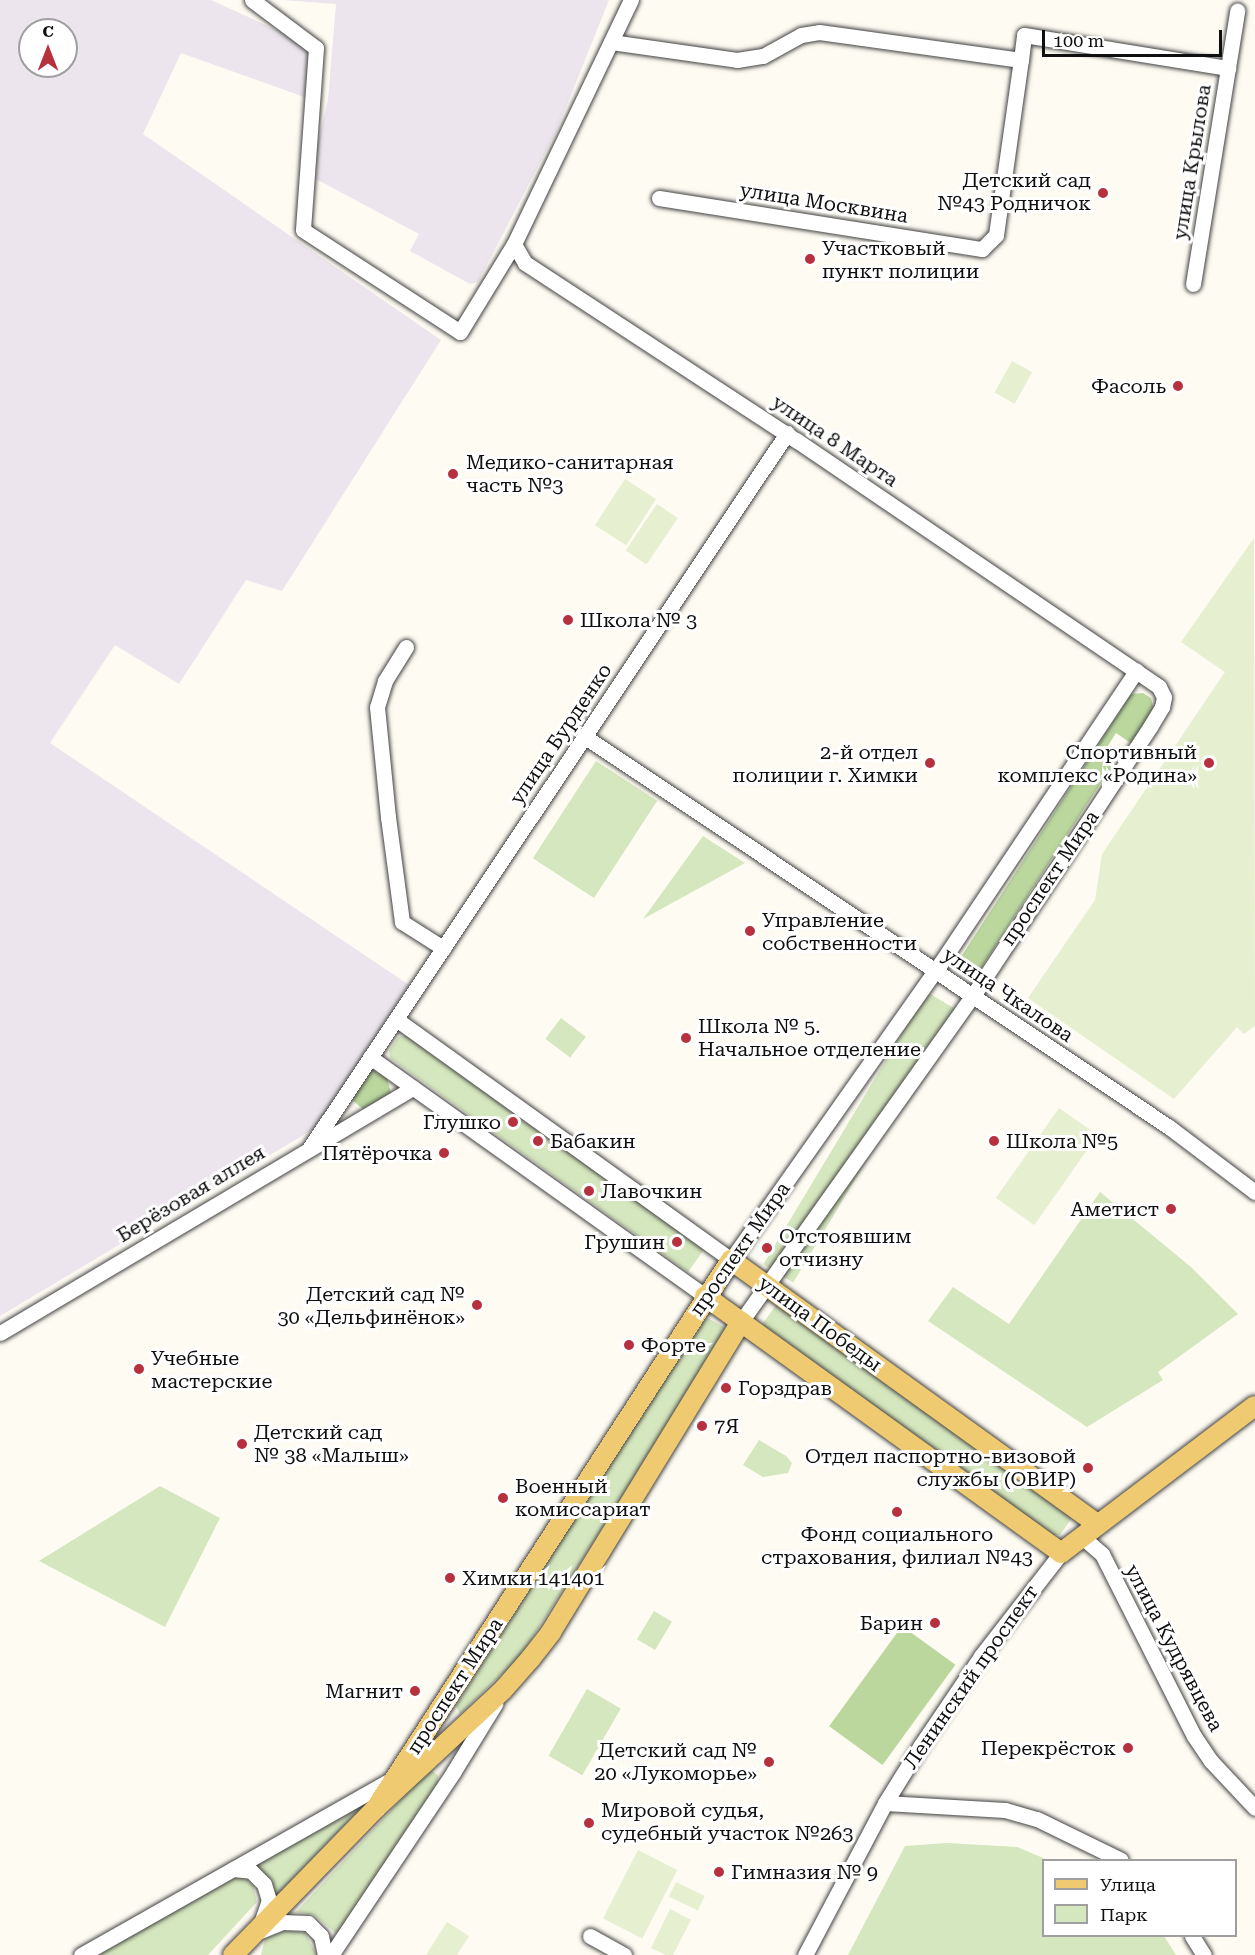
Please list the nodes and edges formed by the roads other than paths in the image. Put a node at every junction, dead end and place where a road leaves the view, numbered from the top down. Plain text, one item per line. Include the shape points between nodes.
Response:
1 (252, 0) edge
2 (631, 0) edge
3 (1237, 11) dead end
4 (611, 42) junction
5 (1021, 60) junction
6 (1228, 68) junction
7 (659, 198) dead end
8 (514, 244) junction
9 (1193, 285) dead end
10 (787, 434) junction
11 (406, 647) dead end
12 (1136, 671) junction
13 (584, 736) junction
14 (443, 948) junction
15 (935, 972) junction
16 (971, 998) junction
17 (396, 1019) junction
18 (370, 1057) junction
19 (413, 1088) junction
20 (309, 1149) junction
21 (1255, 1192) edge
22 (731, 1260) junction
23 (767, 1286) junction
24 (705, 1296) junction
25 (741, 1322) junction
26 (0, 1333) edge
27 (1255, 1406) edge
28 (1097, 1524) junction
29 (1080, 1535) junction
30 (1061, 1553) junction
31 (503, 1690) junction
32 (397, 1776) junction
33 (885, 1803) junction
34 (376, 1808) junction
35 (1255, 1808) edge
36 (1119, 1859) edge
37 (233, 1869) junction
38 (590, 1936) dead end
39 (250, 1937) junction
40 (1193, 1937) edge
41 (81, 1955) edge
42 (233, 1955) edge
43 (325, 1955) edge
44 (331, 1955) edge
45 (624, 1955) edge
46 (805, 1955) edge
47 (1204, 1955) edge

1 - 8 street via 316,48 303,230 460,332
2 - 4 street
3 - 6 street, улица Крылова
4 - 5 street via 738,60 763,56 801,35 819,32
4 - 8 street
5 - 6 street via 1024,35
5 - 7 street, улица Москвина via 996,235 982,249
6 - 9 street, улица Крылова
8 - 10 street, улица 8 Марта via 525,263
10 - 12 street, улица 8 Марта
10 - 13 street, улица Бурденко
11 - 14 street via 385,681 376,707 388,817 402,922
12 - 15 street, проспект Мира
12 - 16 street, проспект Мира via 1159,687 1162,707
13 - 14 street, улица Бурденко
13 - 15 street, улица Чкалова
14 - 17 street, улица Бурденко
15 - 16 street, улица Чкалова
15 - 22 street, проспект Мира
16 - 21 street, улица Чкалова via 1168,1127
16 - 23 street, проспект Мира
17 - 18 street, улица Бурденко
17 - 22 street, улица Победы
18 - 19 street
18 - 20 street, Берёзовая аллея
19 - 20 street
19 - 24 street
20 - 26 street, Берёзовая аллея
22 - 23 main road, улица Победы
22 - 24 main road, проспект Мира
23 - 25 street, проспект Мира
23 - 28 main road, улица Победы
24 - 25 main road
24 - 32 main road, проспект Мира
25 - 30 main road
25 - 31 main road, проспект Мира via 551,1632
27 - 28 main road, Ленинский проспект
28 - 29 main road, Ленинский проспект
29 - 30 main road, Ленинский проспект
29 - 35 street, улица Кудрявцева via 1102,1554 1194,1736 1211,1761
30 - 33 street, Ленинский проспект via 981,1656
31 - 34 main road, проспект Мира
31 - 44 street
32 - 34 main road, проспект Мира
32 - 37 street
33 - 36 street via 1005,1810 1037,1819
33 - 46 street, Ленинский проспект
34 - 39 main road, проспект Мира
37 - 39 street via 256,1874 267,1892 266,1914
37 - 41 street
38 - 45 street
39 - 42 main road, проспект Мира
39 - 43 street via 271,1925 303,1922 321,1936
40 - 47 street

